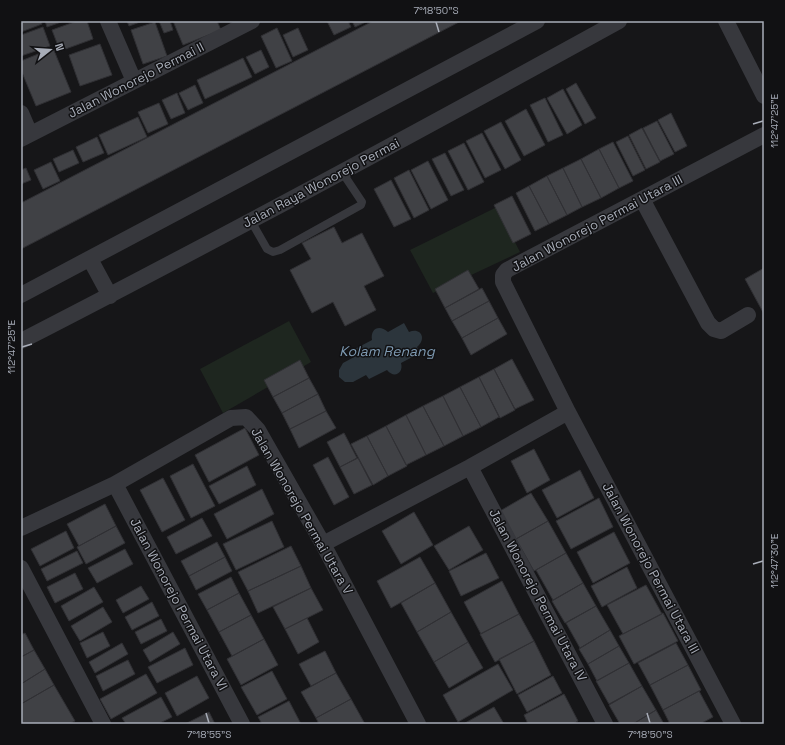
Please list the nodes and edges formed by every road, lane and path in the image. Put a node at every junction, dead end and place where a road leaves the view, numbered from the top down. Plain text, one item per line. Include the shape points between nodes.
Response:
1 (108, 21) edge
2 (537, 21) edge
3 (619, 21) edge
4 (726, 21) edge
5 (242, 23) edge
6 (134, 81) junction
7 (764, 96) edge
8 (21, 112) edge
9 (764, 135) edge
10 (26, 137) edge
11 (342, 172) junction
12 (642, 199) junction
13 (251, 221) junction
14 (90, 259) junction
15 (21, 295) edge
16 (110, 296) junction
17 (748, 315) dead end
18 (21, 341) edge
19 (568, 412) junction
20 (470, 467) junction
21 (115, 484) junction
22 (21, 528) edge
23 (324, 544) junction
24 (21, 568) edge
25 (103, 724) edge
26 (242, 724) edge
27 (418, 724) edge
28 (605, 724) edge
29 (733, 724) edge

1 - 6 street
2 - 14 street
3 - 11 street, Jalan Raya Wonorejo Permai
4 - 7 street
5 - 6 street, Jalan Wonorejo Permai II
6 - 10 street, Jalan Wonorejo Permai II
8 - 10 street
9 - 12 street, Jalan Wonorejo Permai Utara III
11 - 13 street, Jalan Raya Wonorejo Permai
11 - 13 lane via 362,202 361,205 280,250 273,252 267,249
12 - 17 street via 714,330 721,331
12 - 19 street, Jalan Wonorejo Permai Utara III via 507,270 503,275 503,282
13 - 16 street, Jalan Raya Wonorejo Permai
14 - 15 street
14 - 16 street
16 - 18 street, Jalan Raya Wonorejo Permai
19 - 20 street
19 - 29 street, Jalan Wonorejo Permai Utara III
20 - 23 street
20 - 28 street, Jalan Wonorejo Permai Utara IV
21 - 22 street, Jalan Wonorejo Permai Utara V
21 - 23 street, Jalan Wonorejo Permai Utara V via 231,418 246,417 258,430
21 - 26 street, Jalan Wonorejo Permai Utara VI
23 - 27 street, Jalan Wonorejo Permai Utara V
24 - 25 street

